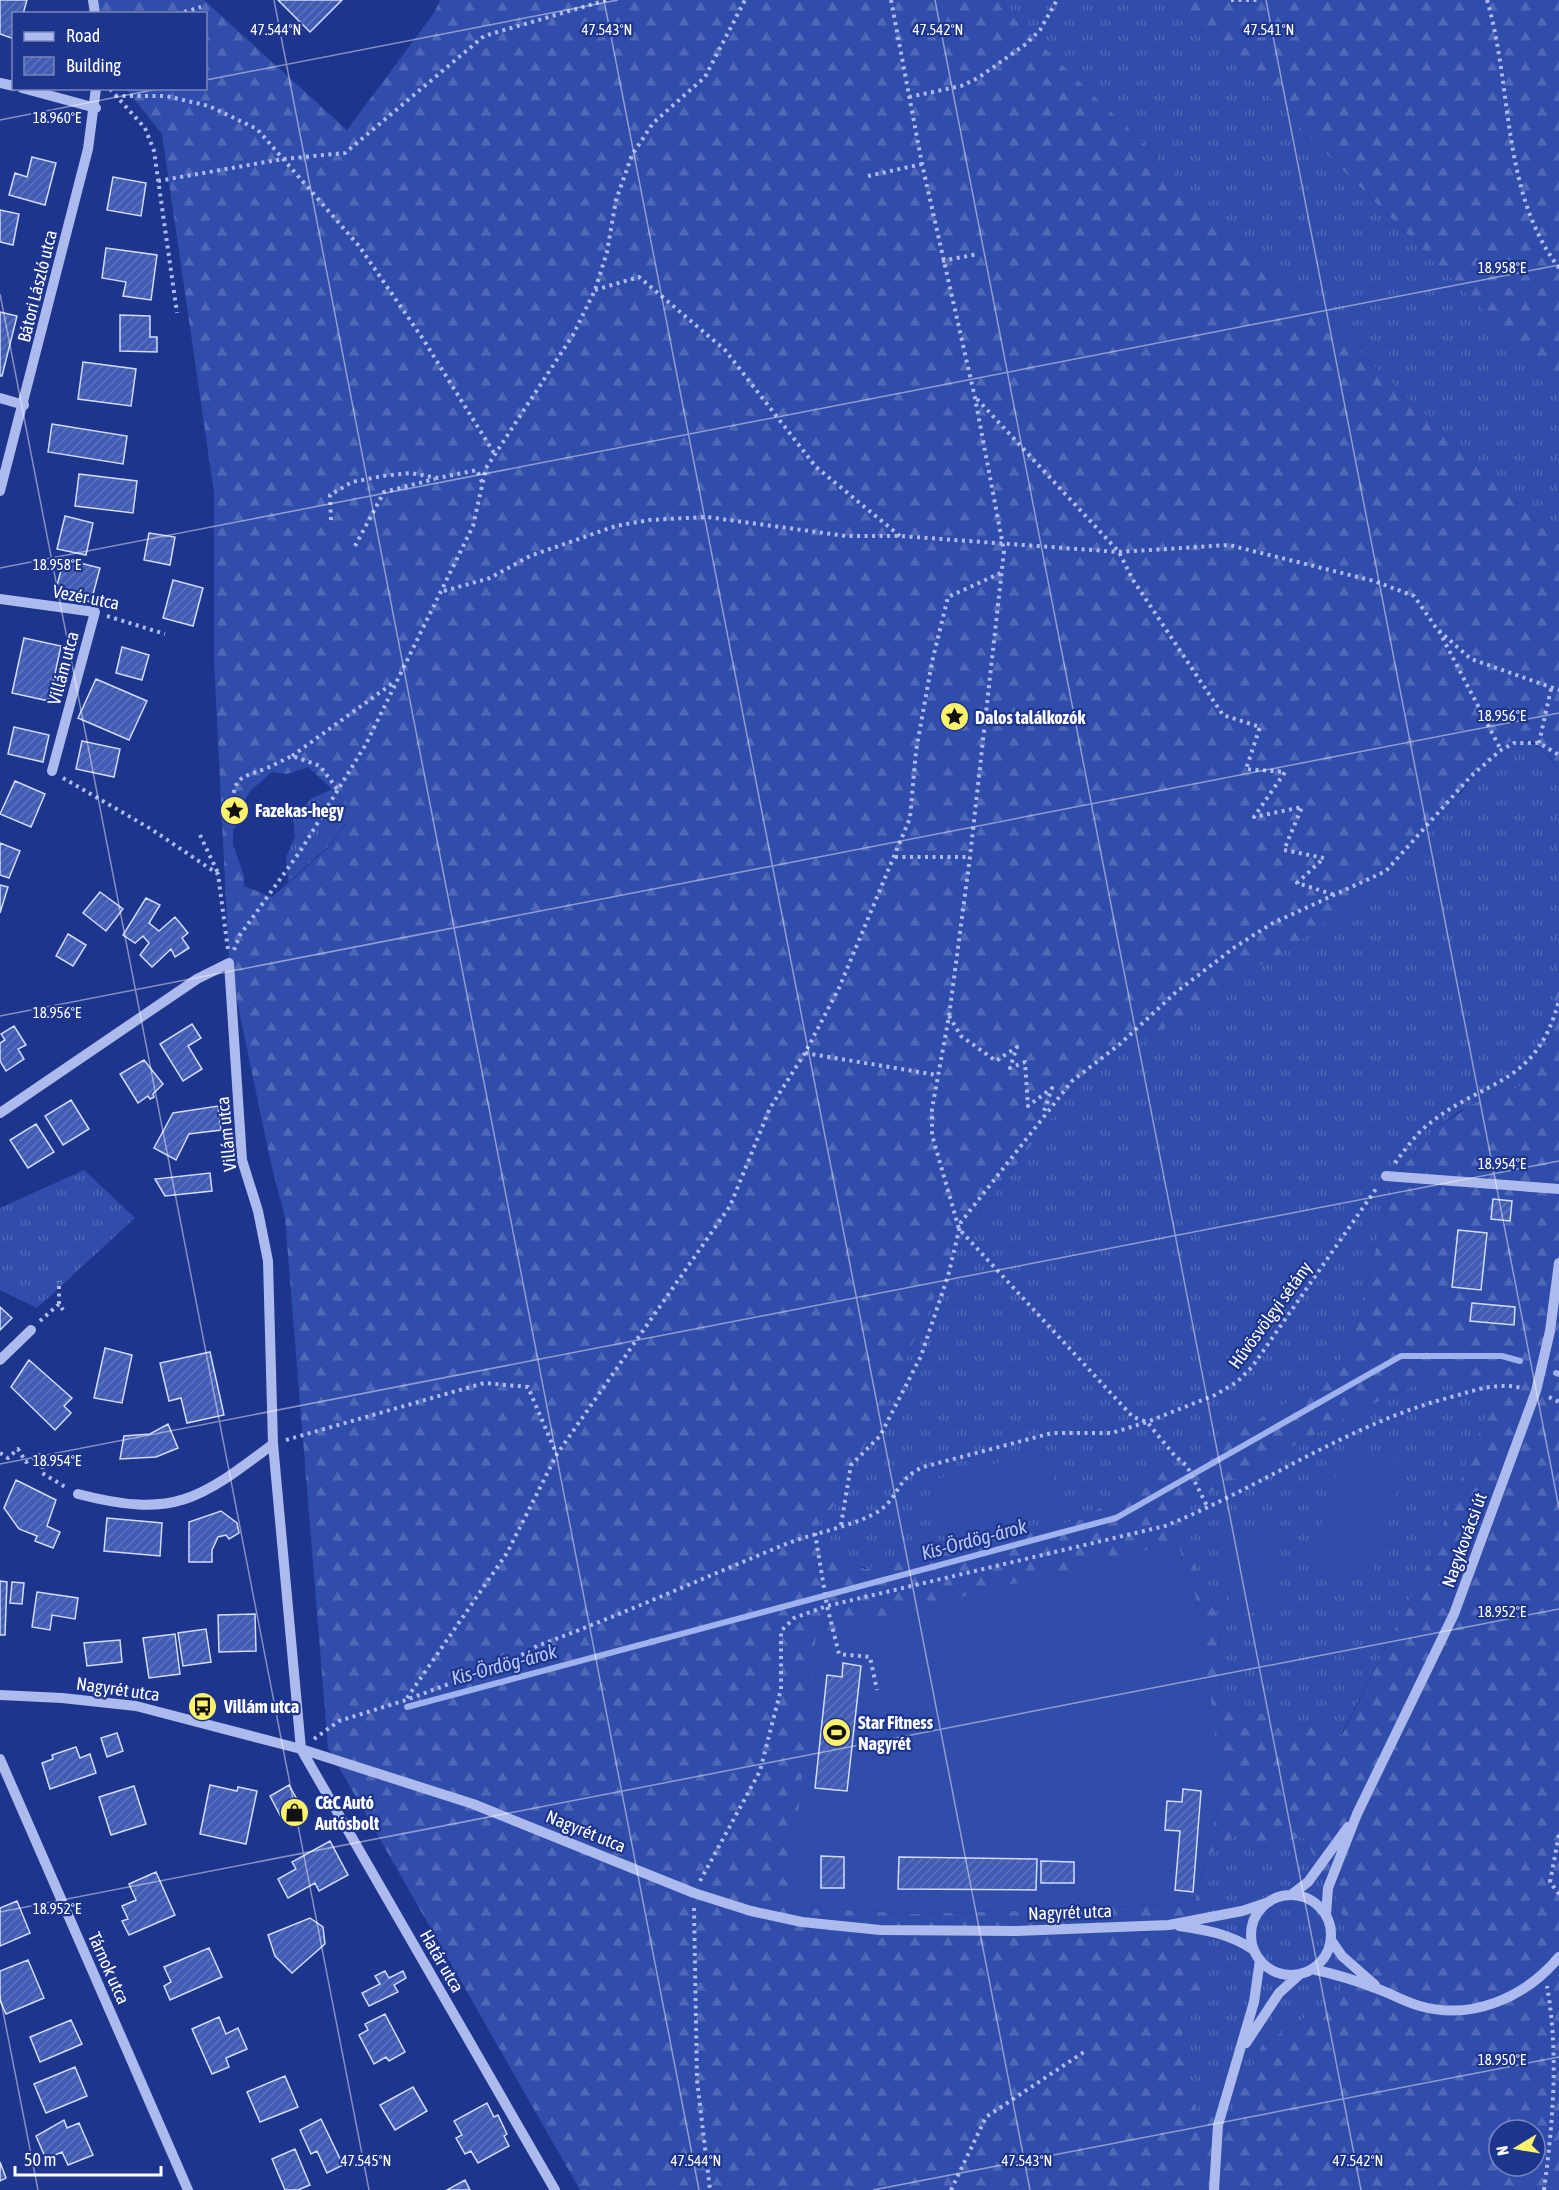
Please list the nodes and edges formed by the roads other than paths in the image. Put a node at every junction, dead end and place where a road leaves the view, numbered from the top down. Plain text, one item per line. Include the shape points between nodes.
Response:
1 (29, 90) edge
2 (96, 90) edge
3 (96, 108) junction
4 (0, 398) edge
5 (24, 405) junction
6 (0, 490) edge
7 (0, 599) edge
8 (95, 612) joint
9 (52, 771) road end
10 (0, 1113) edge
11 (1386, 1176) road end
12 (1559, 1188) edge
13 (1559, 1263) edge
14 (31, 1330) road end
15 (0, 1360) edge
16 (273, 1444) junction
17 (78, 1494) road end
18 (0, 1695) edge
19 (301, 1749) junction
20 (0, 1759) edge
21 (1357, 1814) junction
22 (1292, 1894) junction
23 (1269, 1902) junction
24 (1326, 1915) junction
25 (1169, 1925) junction
26 (1331, 1940) junction
27 (1257, 1955) junction
28 (1559, 1957) edge
29 (1312, 1970) junction
30 (1300, 1974) junction
31 (1380, 1989) junction
32 (1240, 2054) junction
33 (188, 2190) edge
34 (555, 2190) edge
35 (1214, 2190) edge

1 - 3 street
2 - 3 street, Bátori László utca
3 - 5 street, Bátori László utca
4 - 5 street
5 - 6 street, Bátori László utca
7 - 8 street, Vezér utca
8 - 9 street, Villám utca
10 - 16 street, Villám utca via 197,980 229,963 243,1160 268,1261
11 - 12 street
13 - 21 street, Nagykovácsi út via 1544,1365 1455,1614
14 - 15 street
16 - 17 street via 222,1483 176,1503 129,1505
16 - 19 street, Villám utca
18 - 19 street, Nagyrét utca via 136,1706
19 - 25 street, Nagyrét utca via 473,1804 694,1893 802,1922 880,1930 1016,1931
19 - 34 street, Határ utca
20 - 33 street, Tárnok utca
21 - 22 street, Nagykovácsi út via 1308,1882
21 - 24 street, Nagykovácsi út via 1328,1888
22 - 23 street
22 - 24 street via 1316,1903
23 - 25 street, Nagyrét utca
23 - 27 street via 1256,1916 1252,1929
24 - 26 street
25 - 27 street, Nagyrét utca via 1236,1938
26 - 29 street via 1323,1959
26 - 31 street via 1342,1956
27 - 30 street via 1273,1971
27 - 32 street via 1254,2002
28 - 31 street via 1543,1976 1522,1991 1498,2002 1458,2010 1421,2006
29 - 30 street
29 - 31 street
30 - 32 street via 1279,1993
32 - 35 street via 1218,2125

